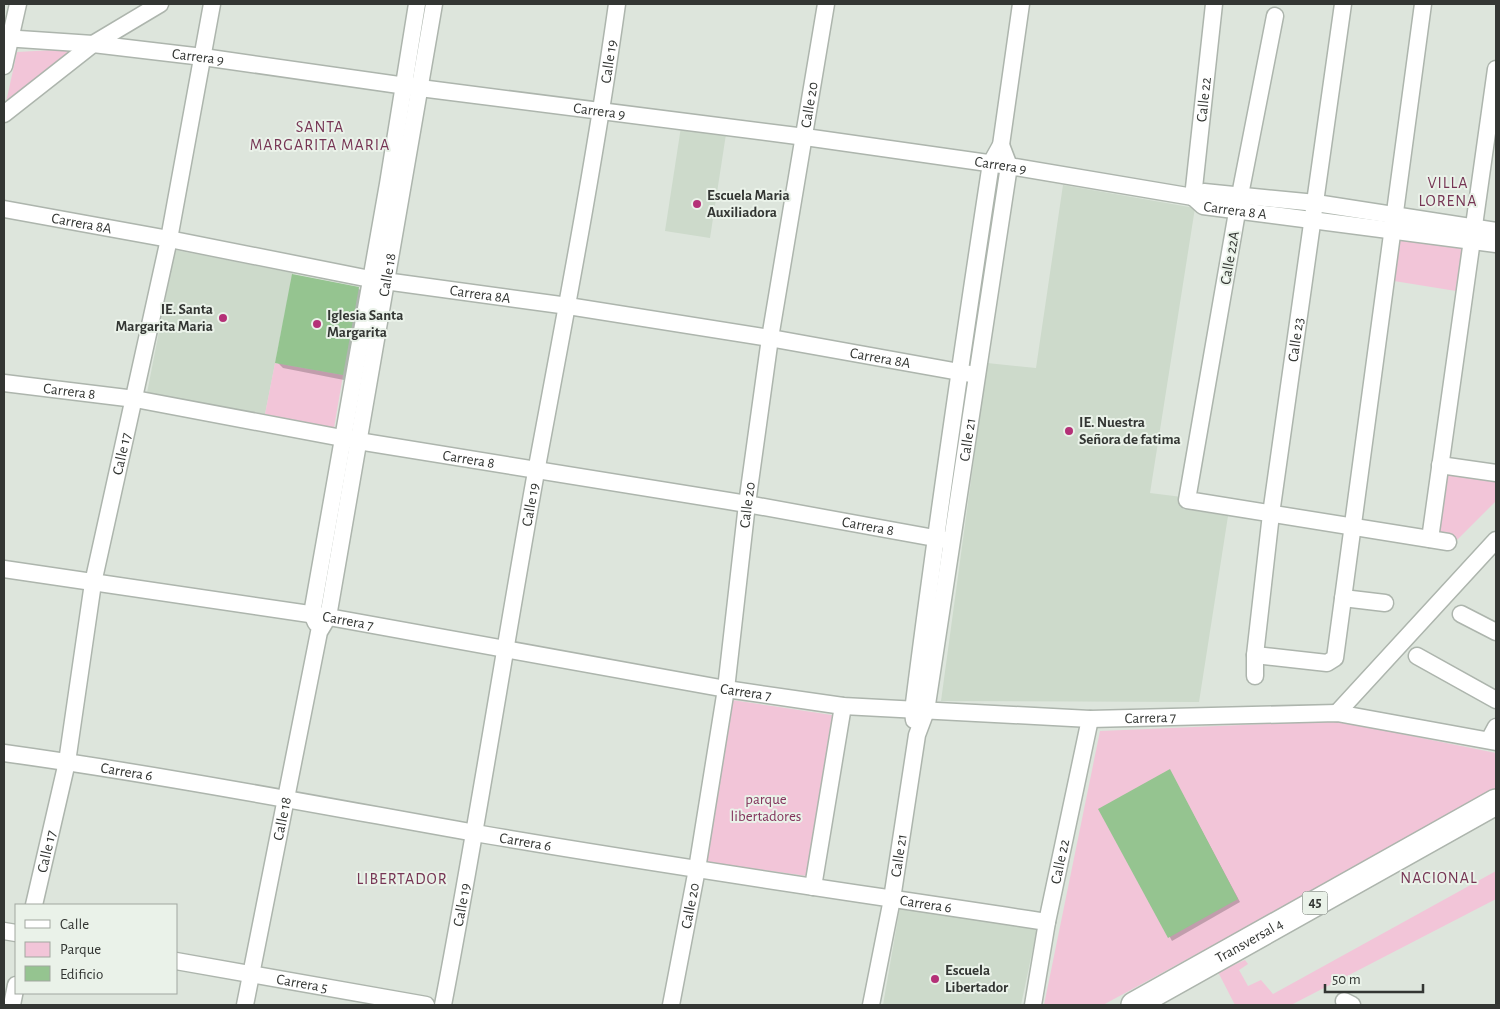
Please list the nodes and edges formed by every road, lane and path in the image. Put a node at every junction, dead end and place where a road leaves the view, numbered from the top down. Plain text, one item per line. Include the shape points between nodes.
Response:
1 (18, 4) edge
2 (160, 4) edge
3 (212, 4) edge
4 (417, 4) edge
5 (434, 4) edge
6 (618, 4) edge
7 (826, 4) edge
8 (1021, 4) edge
9 (1214, 4) edge
10 (1343, 4) edge
11 (1423, 4) edge
12 (1274, 16) dead end
13 (7, 38) edge
14 (93, 44) junction
15 (203, 58) junction
16 (4, 66) edge
17 (1496, 69) edge
18 (403, 86) junction
19 (420, 88) junction
20 (602, 111) junction
21 (4, 114) edge
22 (805, 137) junction
23 (1001, 145) junction
24 (991, 163) junction
25 (1008, 166) junction
26 (395, 185) junction
27 (1193, 197) junction
28 (1239, 203) junction
29 (1316, 203) junction
30 (4, 209) edge
31 (1313, 220) junction
32 (1394, 224) junction
33 (1496, 231) edge
34 (1473, 234) junction
35 (169, 239) junction
36 (1496, 244) edge
37 (370, 279) junction
38 (386, 282) junction
39 (568, 306) junction
40 (770, 338) junction
41 (363, 362) junction
42 (959, 372) junction
43 (976, 375) junction
44 (4, 383) edge
45 (135, 399) junction
46 (350, 440) junction
47 (1440, 465) junction
48 (537, 470) junction
49 (1496, 473) edge
50 (748, 504) junction
51 (1271, 514) junction
52 (1352, 526) junction
53 (934, 538) junction
54 (1430, 539) junction
55 (1496, 540) edge
56 (951, 541) junction
57 (1448, 542) dead end
58 (1490, 556) edge
59 (4, 569) edge
60 (93, 583) junction
61 (1343, 598) junction
62 (1385, 603) dead end
63 (1460, 614) dead end
64 (320, 615) junction
65 (1496, 632) edge
66 (506, 647) junction
67 (1255, 655) junction
68 (1417, 656) dead end
69 (1255, 676) dead end
70 (726, 689) junction
71 (1496, 700) edge
72 (843, 706) junction
73 (919, 711) junction
74 (1337, 714) junction
75 (1090, 719) junction
76 (1494, 737) edge
77 (4, 753) edge
78 (67, 762) junction
79 (288, 798) junction
80 (1496, 802) edge
81 (476, 833) junction
82 (698, 869) junction
83 (813, 887) junction
84 (892, 899) junction
85 (34, 904) edge
86 (1048, 922) junction
87 (178, 961) edge
88 (251, 974) junction
89 (15, 990) edge
90 (12, 1005) edge
91 (246, 1005) edge
92 (426, 1005) edge
93 (443, 1005) edge
94 (671, 1005) edge
95 (871, 1005) edge
96 (1033, 1005) edge
97 (1134, 1005) edge

1 - 13 street
2 - 14 street
3 - 15 street, Calle 17
4 - 18 street, Calle 18
5 - 19 street, Calle 18
6 - 20 street, Calle 19
7 - 22 street, Calle 20
8 - 23 street, Calle 21
9 - 27 street, Calle 22
10 - 29 street, Calle 23
11 - 32 street
12 - 28 street, Calle 22A
13 - 14 street, Carrera 9
13 - 16 street
14 - 15 street, Carrera 9
14 - 21 street
15 - 18 street, Carrera 9
15 - 35 street, Calle 17
17 - 34 street
18 - 19 street, Carrera 9
18 - 26 street, Calle 18
19 - 20 street, Carrera 9
19 - 26 street, Calle 18
20 - 22 street, Carrera 9
20 - 39 street, Calle 19
22 - 24 street, Carrera 9
22 - 40 street, Calle 20
23 - 24 street, Calle 21
23 - 25 street, Calle 21
24 - 25 street, Carrera 9
24 - 42 street, Calle 21
25 - 27 street, Carrera 9
25 - 43 street, Calle 21
26 - 37 street, Calle 18
26 - 38 street, Calle 18
27 - 28 street, Carrera 8 A via 1204,192
28 - 29 street, Carrera 8 A
28 - 31 street, Carrera 8 A
28 - 51 street, Calle 22A via 1187,500
29 - 31 street, Calle 23
29 - 32 street, Carrera 8 A
30 - 35 street, Carrera 8A
31 - 32 street, Carrera 8 A
31 - 51 street, Calle 23
32 - 34 street, Carrera 8 A
32 - 52 street
33 - 34 street, Carrera 8 A
34 - 36 street, Carrera 8 A
34 - 47 street
35 - 37 street, Carrera 8A
35 - 45 street, Calle 17
37 - 38 street, Carrera 8A
37 - 41 street, Calle 18
38 - 39 street, Carrera 8A
38 - 41 street, Calle 18
39 - 40 street, Carrera 8A
39 - 48 street, Calle 19
40 - 42 street, Carrera 8A
40 - 50 street, Calle 20
41 - 46 street, Calle 18
42 - 43 street, Carrera 8A
42 - 53 street, Calle 21
43 - 56 street, Calle 21
44 - 45 street, Carrera 8
45 - 46 street, Carrera 8
45 - 60 street, Calle 17
46 - 48 street, Carrera 8
46 - 64 street, Calle 18
47 - 49 street
47 - 54 street
48 - 50 street, Carrera 8
48 - 66 street, Calle 19
50 - 53 street, Carrera 8
50 - 70 street, Calle 20
51 - 52 street
51 - 67 street, Calle 23
52 - 54 street
52 - 61 street
53 - 56 street, Carrera 8
53 - 73 street, Calle 21
54 - 57 street
55 - 58 street
56 - 73 street, Calle 21
58 - 74 street
59 - 60 street, Carrera 7
60 - 64 street, Carrera 7
60 - 78 street, Calle 17
61 - 62 street
61 - 67 street via 1335,658 1327,663
63 - 65 street
64 - 66 street, Carrera 7
64 - 79 street, Calle 18 via 320,632
66 - 70 street, Carrera 7
66 - 81 street, Calle 19
67 - 69 street, Calle 23
68 - 71 street
70 - 72 street, Carrera 7
70 - 82 street, Calle 20
72 - 73 street, Carrera 7
72 - 83 street
73 - 75 street, Carrera 7
73 - 84 street, Calle 21
74 - 75 street, Carrera 7
74 - 76 street, Carrera 7
75 - 86 street, Calle 22
77 - 78 street, Carrera 6
78 - 79 street, Carrera 6
78 - 85 street, Calle 17
79 - 81 street, Carrera 6
79 - 88 street, Calle 18
80 - 97 main road, Transversal 4 / 45
81 - 82 street, Carrera 6
81 - 93 street, Calle 19
82 - 83 street, Carrera 6
82 - 94 street, Calle 20
83 - 84 street, Carrera 6
84 - 86 street, Carrera 6
84 - 95 street, Calle 21
86 - 96 street, Calle 22
87 - 88 street, Carrera 5
88 - 91 street, Calle 18
88 - 92 street, Carrera 5
89 - 90 street

